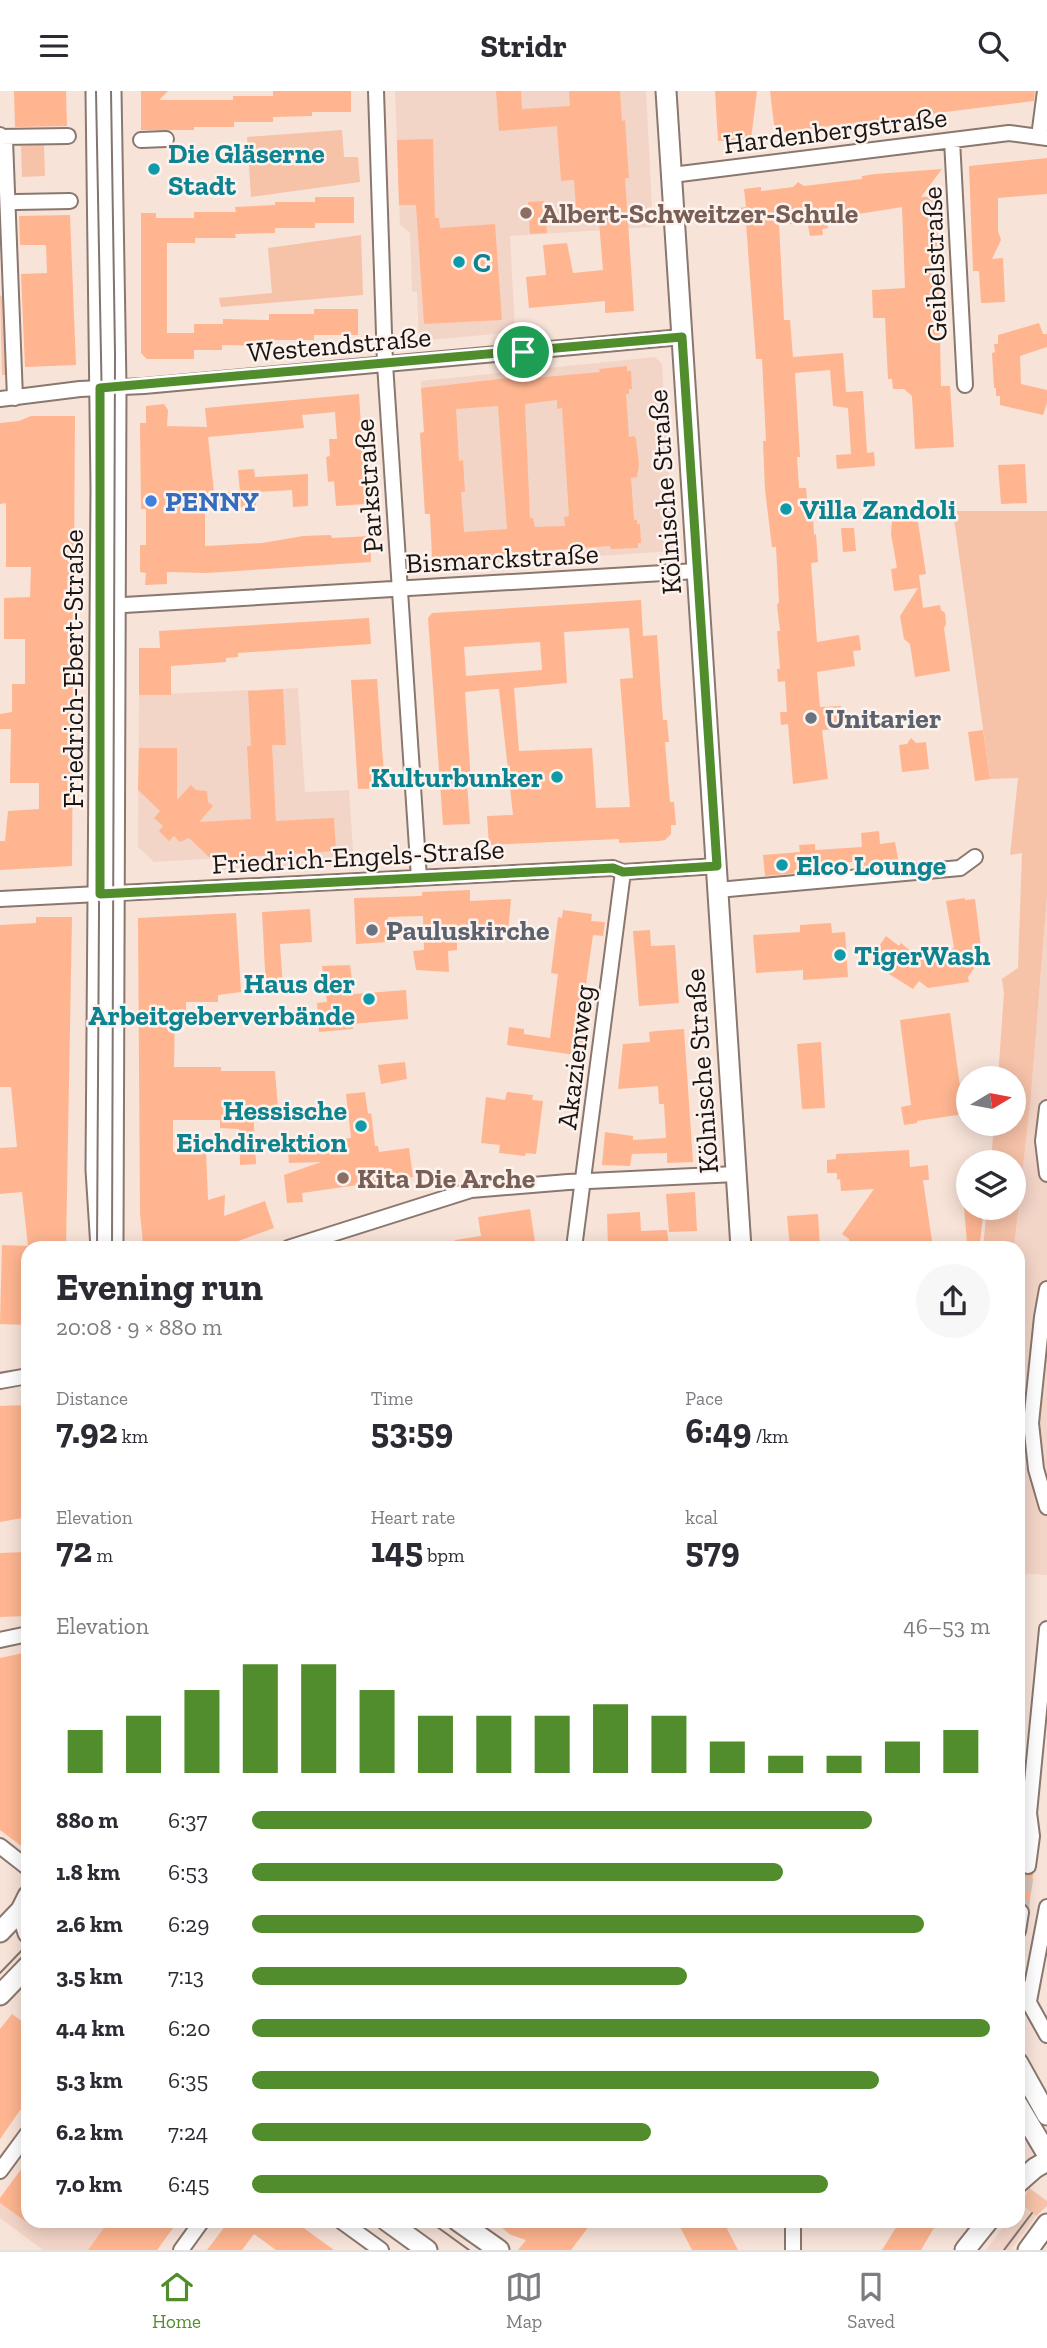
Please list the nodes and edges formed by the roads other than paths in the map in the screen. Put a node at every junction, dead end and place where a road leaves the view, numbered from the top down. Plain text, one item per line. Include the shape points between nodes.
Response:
1 (96, 91) edge
2 (111, 91) edge
3 (376, 91) edge
4 (666, 91) edge
5 (1045, 91) edge
6 (6, 135) edge
7 (68, 136) dead end
8 (1043, 138) edge
9 (166, 139) dead end
10 (141, 140) dead end
11 (952, 140) junction
12 (672, 175) junction
13 (70, 201) dead end
14 (682, 337) junction
15 (385, 364) junction
16 (965, 385) dead end
17 (108, 388) junction
18 (15, 398) junction
19 (0, 399) edge
20 (696, 571) junction
21 (399, 589) junction
22 (108, 606) junction
23 (975, 857) dead end
24 (717, 866) junction
25 (623, 872) junction
26 (419, 878) junction
27 (718, 890) junction
28 (107, 894) junction
29 (0, 899) edge
30 (1047, 1108) edge
31 (736, 1174) junction
32 (1047, 1174) edge
33 (583, 1182) junction
34 (101, 1241) edge
35 (113, 1241) edge
36 (310, 1241) edge
37 (575, 1241) edge
38 (741, 1241) edge
39 (1047, 1289) edge
40 (21, 1376) edge
41 (0, 1381) edge
42 (1047, 1507) edge
43 (1046, 1631) edge
44 (21, 1636) edge
45 (0, 1640) edge
46 (0, 1846) edge
47 (21, 1862) edge
48 (1028, 1866) tunnel mouth
49 (1047, 1907) edge
50 (21, 1911) edge
51 (0, 1931) edge
52 (21, 1973) edge
53 (21, 1986) edge
54 (3, 1992) edge
55 (1025, 1994) edge
56 (1029, 2001) junction
57 (1047, 2035) edge
58 (1025, 2076) edge
59 (1047, 2115) edge
60 (1025, 2117) edge
61 (21, 2142) edge
62 (1042, 2145) edge
63 (1047, 2161) edge
64 (0, 2171) edge
65 (1025, 2177) edge
66 (1047, 2224) edge
67 (197, 2228) edge
68 (351, 2228) edge
69 (397, 2228) edge
70 (468, 2228) edge
71 (793, 2228) edge
72 (982, 2228) edge
73 (181, 2250) edge
74 (381, 2250) edge
75 (427, 2250) edge
76 (499, 2250) edge
77 (793, 2250) edge
78 (965, 2250) edge
79 (1028, 2250) edge

1 - 17 main road, Friedrich-Ebert-Straße
2 - 17 main road, Friedrich-Ebert-Straße
3 - 15 street, Parkstraße
4 - 12 main road, Kölnische Straße
5 - 8 street
6 - 7 street
6 - 13 street via 16,209
6 - 18 street
8 - 11 street, Hardenbergstraße via 1009,133
9 - 10 street
11 - 12 street, Hardenbergstraße
11 - 16 street, Geibelstraße
12 - 14 main road, Kölnische Straße
14 - 15 street, Westendstraße
14 - 20 main road, Kölnische Straße
15 - 17 street, Westendstraße
15 - 21 street, Parkstraße
17 - 18 street, Westendstraße
17 - 22 main road, Friedrich-Ebert-Straße
18 - 19 street, Westendstraße
20 - 21 street, Bismarckstraße
20 - 24 main road, Kölnische Straße
21 - 22 street, Bismarckstraße
21 - 26 street, Parkstraße
22 - 28 main road, Friedrich-Ebert-Straße
23 - 27 street via 960,868
24 - 25 street, Friedrich-Engels-Straße
24 - 27 main road, Kölnische Straße
25 - 26 street, Friedrich-Engels-Straße via 613,868
25 - 33 street, Akazienweg
26 - 28 street, Friedrich-Engels-Straße
27 - 31 main road, Kölnische Straße
28 - 29 street, Friedrich-Engels-Straße
28 - 34 main road, Friedrich-Ebert-Straße via 96,1170
28 - 35 main road, Friedrich-Ebert-Straße
30 - 32 street
31 - 33 street
31 - 38 main road, Kölnische Straße
33 - 36 street via 471,1189
33 - 37 street, Akazienweg
39 - 42 street via 1031,1423 1036,1469
40 - 41 street
43 - 48 street
44 - 45 street
46 - 47 street
49 - 56 street
50 - 51 main road
52 - 54 main road
53 - 54 main road
55 - 56 street
56 - 57 street
58 - 59 main road
60 - 62 main road
61 - 64 street
63 - 65 main road
66 - 79 main road
67 - 73 street
68 - 74 street
69 - 75 main road
70 - 76 main road
71 - 77 street
72 - 78 main road

